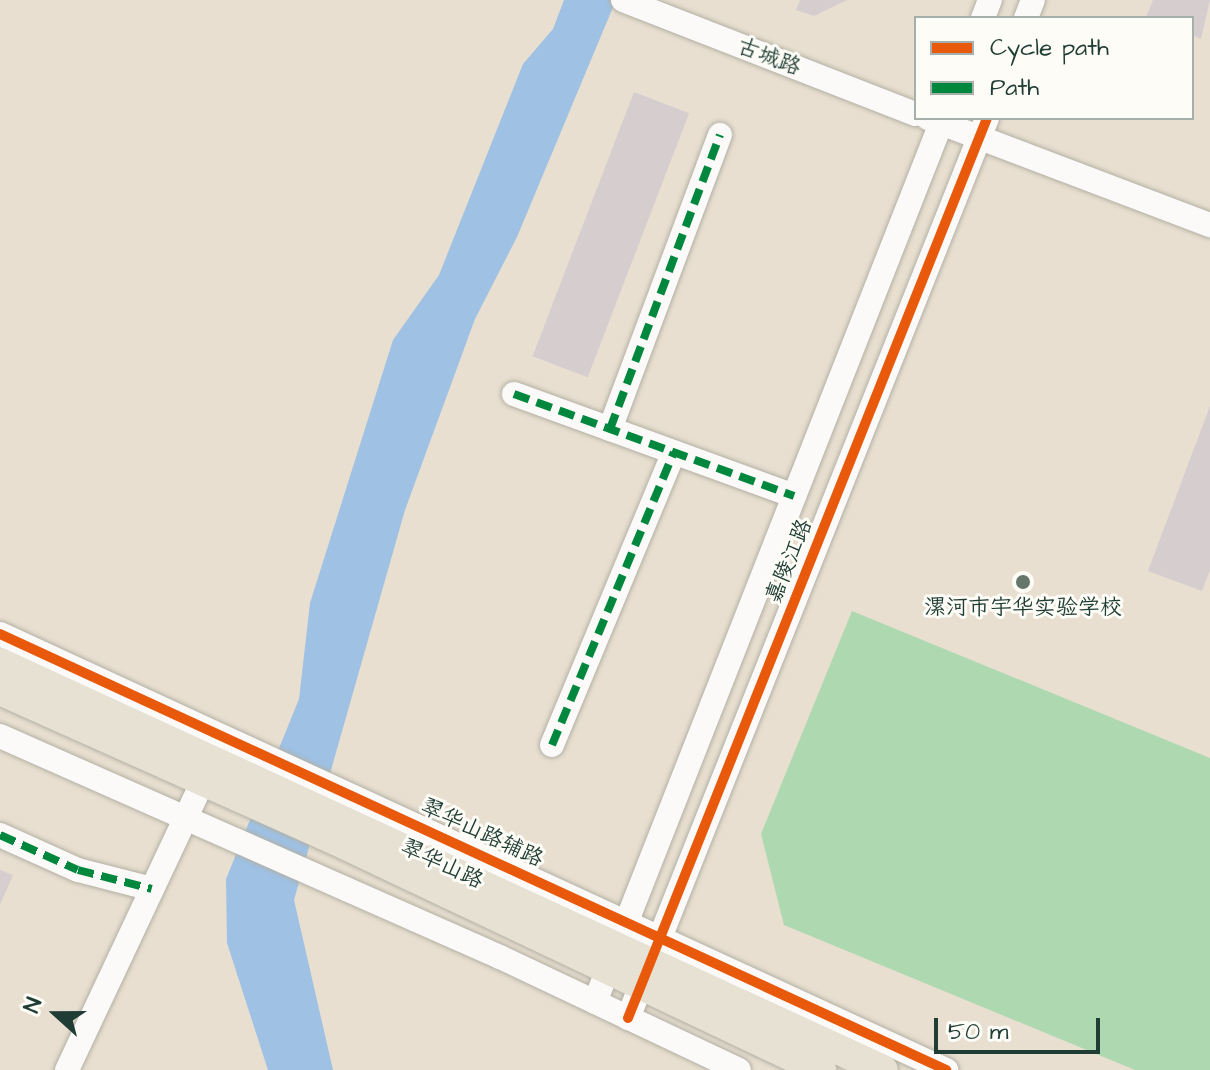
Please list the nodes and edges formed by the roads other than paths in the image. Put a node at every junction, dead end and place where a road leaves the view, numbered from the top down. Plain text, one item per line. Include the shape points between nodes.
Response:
1 (630, 3) edge
2 (914, 113) edge
3 (937, 120) edge
4 (983, 128) edge
5 (720, 135) dead end
6 (1210, 225) edge
7 (514, 394) dead end
8 (610, 429) junction
9 (674, 452) junction
10 (794, 496) junction
11 (0, 634) edge
12 (0, 663) edge
13 (0, 690) edge
14 (0, 736) edge
15 (552, 745) dead end
16 (213, 759) junction
17 (251, 777) junction
18 (186, 818) junction
19 (358, 824) junction
20 (0, 835) edge
21 (152, 889) junction
22 (617, 945) junction
23 (652, 962) junction
24 (595, 1002) junction
25 (628, 1018) junction
26 (67, 1070) edge
27 (739, 1070) edge
28 (821, 1070) edge
29 (883, 1070) edge
30 (946, 1070) edge

1 - 2 street, 古城路
3 - 4 street
3 - 10 street, 嘉陵江路
4 - 6 street
4 - 23 street, 嘉陵江路
5 - 8 street
7 - 8 street
8 - 9 street
9 - 10 street
9 - 15 street
10 - 22 street, 嘉陵江路
11 - 16 street, 翠华山路辅路
12 - 16 main road, 翠华山路
13 - 16 main road, 翠华山路
14 - 18 street
16 - 17 main road, 翠华山路
16 - 17 street, 翠华山路辅路
16 - 18 street
17 - 19 main road, 翠华山路
17 - 19 street, 翠华山路辅路
18 - 21 street
18 - 24 street
19 - 22 main road, 翠华山路
19 - 22 street, 翠华山路辅路
20 - 21 street via 78,870
21 - 26 street
22 - 23 main road, 翠华山路
22 - 23 street, 翠华山路辅路
22 - 24 street, 嘉陵江路
23 - 25 street, 嘉陵江路
23 - 28 main road, 翠华山路
23 - 29 main road, 翠华山路
23 - 30 street, 翠华山路辅路
24 - 25 street
25 - 27 street

